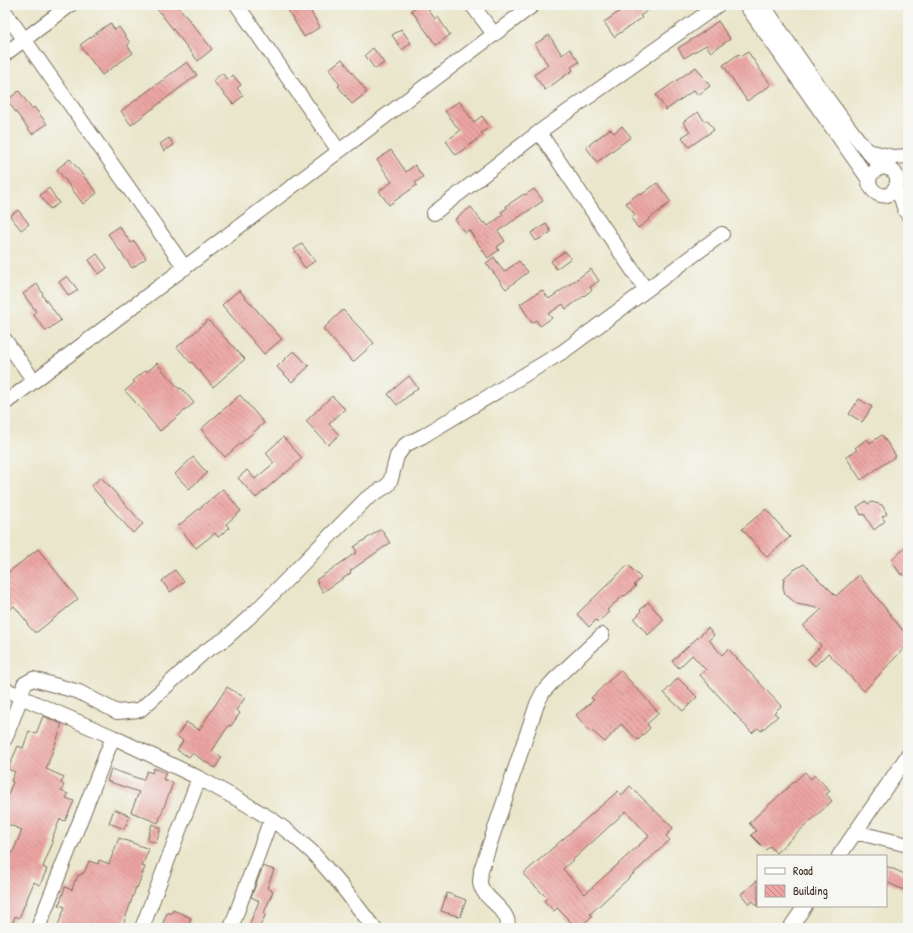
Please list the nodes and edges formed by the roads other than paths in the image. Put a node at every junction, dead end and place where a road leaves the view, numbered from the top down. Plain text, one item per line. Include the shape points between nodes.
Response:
1 (70, 5) edge
2 (237, 5) edge
3 (472, 5) edge
4 (533, 5) edge
5 (718, 5) edge
6 (746, 5) edge
7 (763, 5) edge
8 (5, 12) edge
9 (494, 34) junction
10 (24, 40) junction
11 (5, 54) edge
12 (539, 132) junction
13 (339, 151) junction
14 (868, 151) junction
15 (908, 156) edge
16 (882, 167) junction
17 (869, 180) junction
18 (895, 184) edge
19 (906, 212) edge
20 (434, 213) dead end
21 (722, 234) dead end
22 (185, 268) junction
23 (646, 290) junction
24 (5, 340) edge
25 (34, 381) junction
26 (5, 403) edge
27 (602, 635) dead end
28 (5, 689) edge
29 (21, 697) junction
30 (113, 737) junction
31 (5, 739) edge
32 (908, 755) edge
33 (903, 773) edge
34 (199, 778) junction
35 (271, 819) junction
36 (855, 832) junction
37 (908, 845) edge
38 (840, 855) edge
39 (804, 907) edge
40 (38, 928) edge
41 (142, 928) edge
42 (231, 928) edge
43 (374, 928) edge
44 (507, 928) edge
45 (790, 928) edge

1 - 10 street
2 - 13 street
3 - 9 street
4 - 9 street
5 - 12 street
6 - 17 street
7 - 14 street via 827,98
8 - 10 street
9 - 13 street
10 - 11 street
10 - 22 street
12 - 20 street
12 - 23 street
13 - 22 street
14 - 15 street via 893,157
14 - 16 street
15 - 18 street
16 - 17 street via 876,169
16 - 18 street via 892,170
17 - 18 street via 871,188 878,194
18 - 19 street via 892,205
21 - 23 street
22 - 25 street
23 - 29 street via 564,351 405,445 397,456 388,485 366,500 256,611 224,639 204,652 140,710 118,712 79,692 33,679 24,684
24 - 25 street
25 - 26 street
27 - 44 street via 543,692 534,711 481,870 480,884 505,914 509,924
28 - 29 street
29 - 30 street
29 - 31 street
30 - 34 street
30 - 40 street
32 - 33 street
33 - 36 street
34 - 35 street
34 - 41 street
35 - 42 street
35 - 43 street via 312,852
36 - 37 street
36 - 38 street
39 - 45 street

